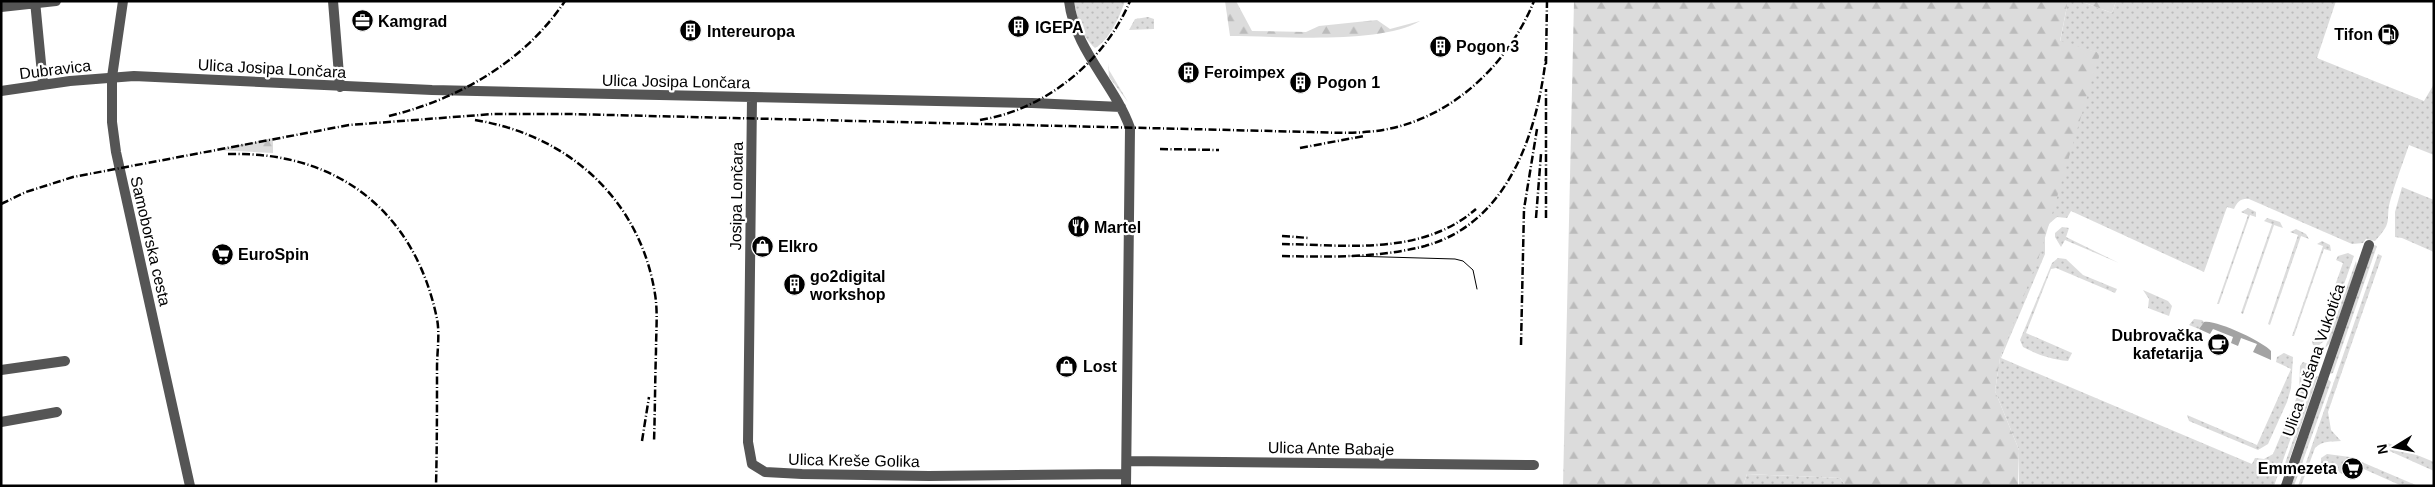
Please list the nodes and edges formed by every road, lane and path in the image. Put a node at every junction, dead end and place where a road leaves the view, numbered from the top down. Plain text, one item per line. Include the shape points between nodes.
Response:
1 (56, 1) edge
2 (122, 1) edge
3 (333, 1) edge
4 (1069, 1) edge
5 (35, 2) edge
6 (1, 8) edge
7 (112, 78) junction
8 (43, 84) junction
9 (340, 87) junction
10 (1, 91) edge
11 (752, 98) junction
12 (1121, 107) junction
13 (2369, 245) dead end
14 (750, 296) joint
15 (65, 361) dead end
16 (1, 370) edge
17 (57, 412) dead end
18 (1, 422) edge
19 (1126, 461) junction
20 (1534, 465) dead end
21 (1126, 474) junction
22 (190, 486) edge
23 (1126, 486) edge
24 (2286, 486) edge

1 - 5 street
2 - 7 street, Samoborska cesta
3 - 9 street
4 - 12 street via 1075,28 1091,61
5 - 6 street
5 - 8 street
7 - 8 street, Dubravica
7 - 9 street, Ulica Josipa Lončara via 134,76
7 - 22 street, Samoborska cesta via 112,122 118,160
8 - 10 street, Dubravica
9 - 11 street, Ulica Josipa Lončara
11 - 12 street, Ulica Josipa Lončara
11 - 14 street, Josipa Lončara
12 - 19 street via 1130,128 1131,163
13 - 24 street, Ulica Dušana Vukotića
14 - 21 street, Ulica Kreše Golika via 748,442 752,464 765,472 929,476
15 - 16 street
17 - 18 street
19 - 20 street, Ulica Ante Babaje
19 - 21 street
21 - 23 street

